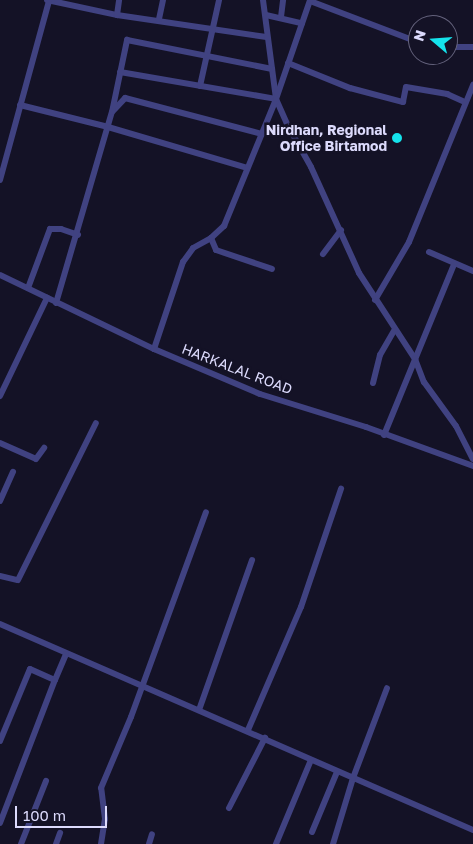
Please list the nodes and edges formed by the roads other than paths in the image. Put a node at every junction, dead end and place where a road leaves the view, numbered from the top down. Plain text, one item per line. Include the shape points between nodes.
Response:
1 (48, 0) edge
2 (119, 0) edge
3 (163, 0) edge
4 (219, 0) edge
5 (263, 0) edge
6 (282, 0) edge
7 (310, 0) edge
8 (117, 14) junction
9 (266, 15) junction
10 (281, 17) junction
11 (159, 19) junction
12 (302, 23) junction
13 (213, 28) junction
14 (266, 37) junction
15 (408, 38) edge
16 (458, 47) edge
17 (473, 47) edge
18 (207, 56) junction
19 (288, 63) junction
20 (272, 69) junction
21 (120, 72) junction
22 (473, 85) edge
23 (200, 86) junction
24 (276, 99) junction
25 (463, 100) dead end
26 (20, 105) junction
27 (112, 112) junction
28 (108, 127) junction
29 (262, 134) junction
30 (246, 168) junction
31 (0, 180) edge
32 (341, 230) junction
33 (78, 235) junction
34 (211, 238) junction
35 (429, 252) dead end
36 (322, 254) dead end
37 (454, 264) junction
38 (272, 270) dead end
39 (473, 271) edge
40 (0, 275) edge
41 (28, 288) junction
42 (47, 298) junction
43 (375, 300) junction
44 (56, 303) junction
45 (394, 331) junction
46 (154, 349) junction
47 (415, 359) junction
48 (373, 383) dead end
49 (0, 396) edge
50 (96, 423) dead end
51 (384, 435) junction
52 (0, 443) edge
53 (44, 448) dead end
54 (473, 459) edge
55 (473, 466) edge
56 (13, 472) dead end
57 (341, 489) dead end
58 (0, 501) edge
59 (206, 512) dead end
60 (252, 560) dead end
61 (0, 576) edge
62 (0, 624) edge
63 (66, 654) junction
64 (55, 680) junction
65 (142, 687) junction
66 (387, 688) dead end
67 (200, 710) junction
68 (248, 730) junction
69 (265, 738) junction
70 (0, 741) edge
71 (311, 760) junction
72 (337, 772) junction
73 (353, 778) junction
74 (46, 781) dead end
75 (229, 808) dead end
76 (0, 823) edge
77 (473, 830) edge
78 (312, 832) dead end
79 (60, 833) dead end
80 (152, 834) dead end
81 (21, 844) edge
82 (56, 844) edge
83 (101, 844) edge
84 (149, 844) edge
85 (276, 844) edge
86 (333, 844) edge

1 - 8 street
1 - 26 street
2 - 8 street
3 - 11 street
4 - 13 street
5 - 9 street
6 - 10 street
7 - 12 street
7 - 15 street
8 - 11 street
9 - 10 street
9 - 14 street
10 - 12 street
11 - 13 street
12 - 19 street
13 - 14 street
13 - 18 street
14 - 20 street
16 - 17 street
18 - 20 street
18 - 21 street via 127,40
18 - 23 street
19 - 24 street
19 - 25 street via 350,88 403,102 406,87
20 - 24 street
21 - 23 street
21 - 27 street
22 - 43 street via 409,242
23 - 24 street
24 - 29 street
24 - 32 street
26 - 28 street
26 - 31 street
27 - 28 street
27 - 29 street via 125,98
28 - 30 street
28 - 33 street
29 - 30 street
30 - 34 street via 224,226
32 - 36 street
32 - 43 street
33 - 41 street via 61,229 50,230
33 - 44 street
34 - 38 street via 216,250
34 - 46 street via 193,248 183,262
35 - 37 street
37 - 39 street
37 - 47 street
40 - 41 street, HARKALAL ROAD
41 - 42 street, HARKALAL ROAD
42 - 44 street, HARKALAL ROAD
42 - 49 street
43 - 45 street
44 - 46 street, HARKALAL ROAD
45 - 47 street
45 - 48 street via 380,355
46 - 51 street, HARKALAL ROAD via 260,394
47 - 51 street
47 - 54 street via 424,382 456,426
50 - 61 street via 18,580
51 - 55 street, HARKALAL ROAD
52 - 53 street via 36,458
56 - 58 street
57 - 68 street via 301,607
59 - 65 street
60 - 67 street
62 - 63 street
63 - 64 street
63 - 65 street
64 - 70 street via 30,669
64 - 76 street
65 - 67 street
65 - 83 street via 101,788 105,819
66 - 73 street
67 - 68 street
68 - 69 street
69 - 71 street
69 - 75 street
71 - 72 street
71 - 85 street
72 - 73 street
72 - 78 street
73 - 77 street
73 - 86 street
74 - 81 street
79 - 82 street
80 - 84 street

